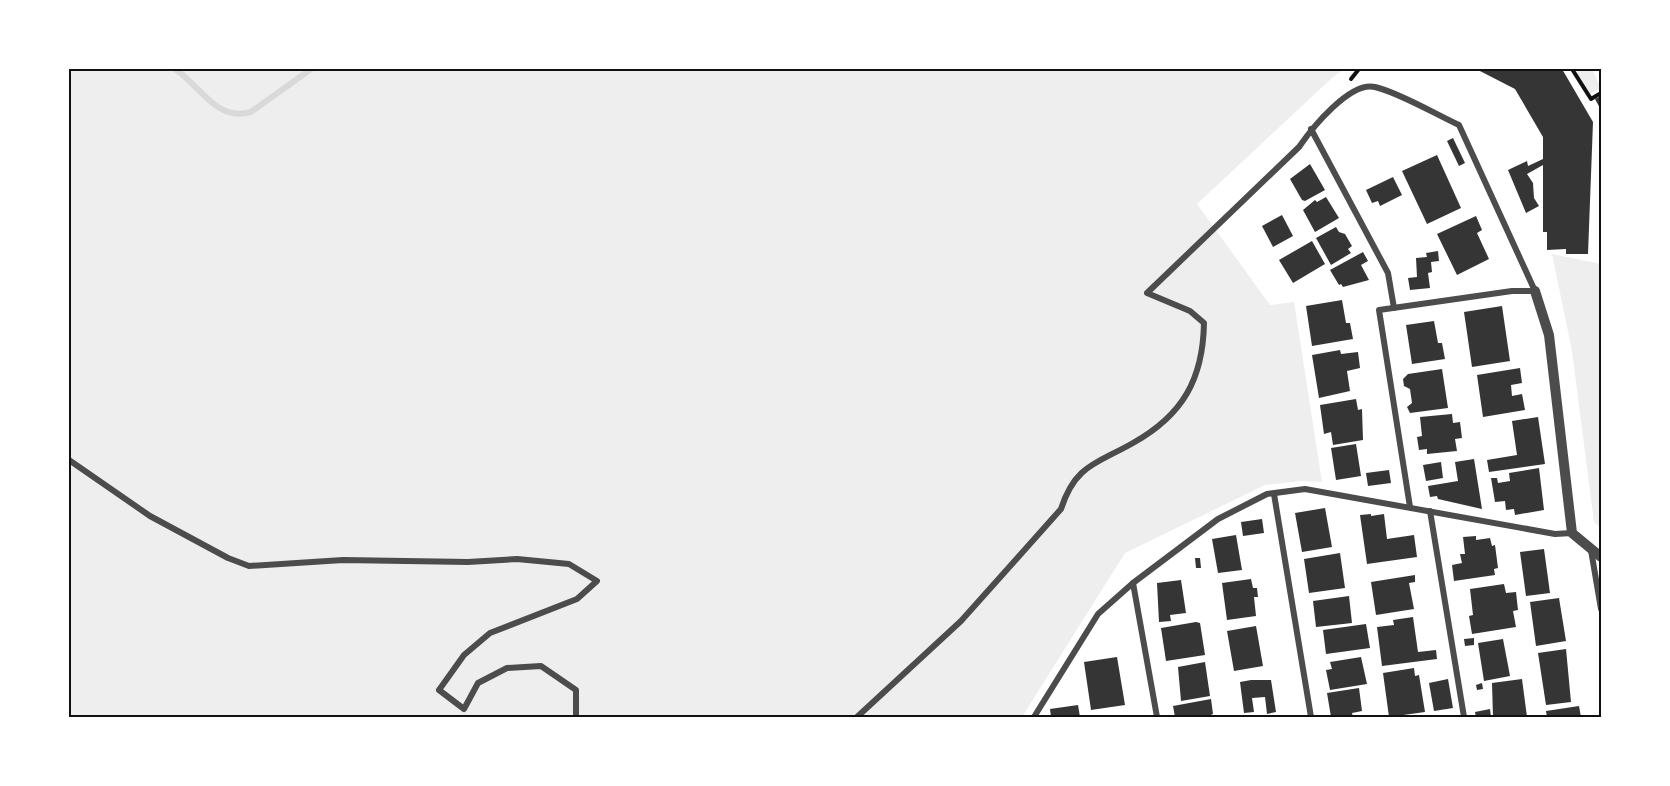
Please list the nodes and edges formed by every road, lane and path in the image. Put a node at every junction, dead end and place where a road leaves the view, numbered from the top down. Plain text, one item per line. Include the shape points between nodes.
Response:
1 (1572, 69) edge
2 (1601, 93) edge
3 (1311, 129) junction
4 (1535, 291) junction
5 (1394, 308) junction
6 (69, 460) edge
7 (1274, 494) junction
8 (1410, 507) junction
9 (1430, 511) junction
10 (1572, 533) junction
11 (1591, 550) junction
12 (1601, 557) edge
13 (1133, 583) junction
14 (1601, 609) edge
15 (576, 717) edge
16 (857, 717) edge
17 (1034, 717) edge
18 (1157, 717) edge
19 (1311, 717) edge
20 (1464, 717) edge

1 - 2 path via 1591,99
3 - 4 street via 1353,90 1374,86 1459,125
3 - 5 street via 1388,273
3 - 16 street via 1299,147 1147,293 1190,311 1204,323 1204,351 1193,386 1161,423 1136,442 1081,471 1068,487 1061,508 961,621
4 - 5 street
4 - 10 street via 1548,335
5 - 8 street via 1378,310
6 - 15 street via 150,516 249,566 343,560 517,559 569,564 597,581 577,599 490,633 464,656 439,690 464,709 478,683 507,668 541,666 576,690
7 - 8 street via 1305,489
7 - 13 street via 1218,519
7 - 19 street
8 - 9 street
9 - 10 street via 1556,534
9 - 20 street
10 - 11 street
11 - 12 street
11 - 14 street
13 - 17 street via 1098,614
13 - 18 street

